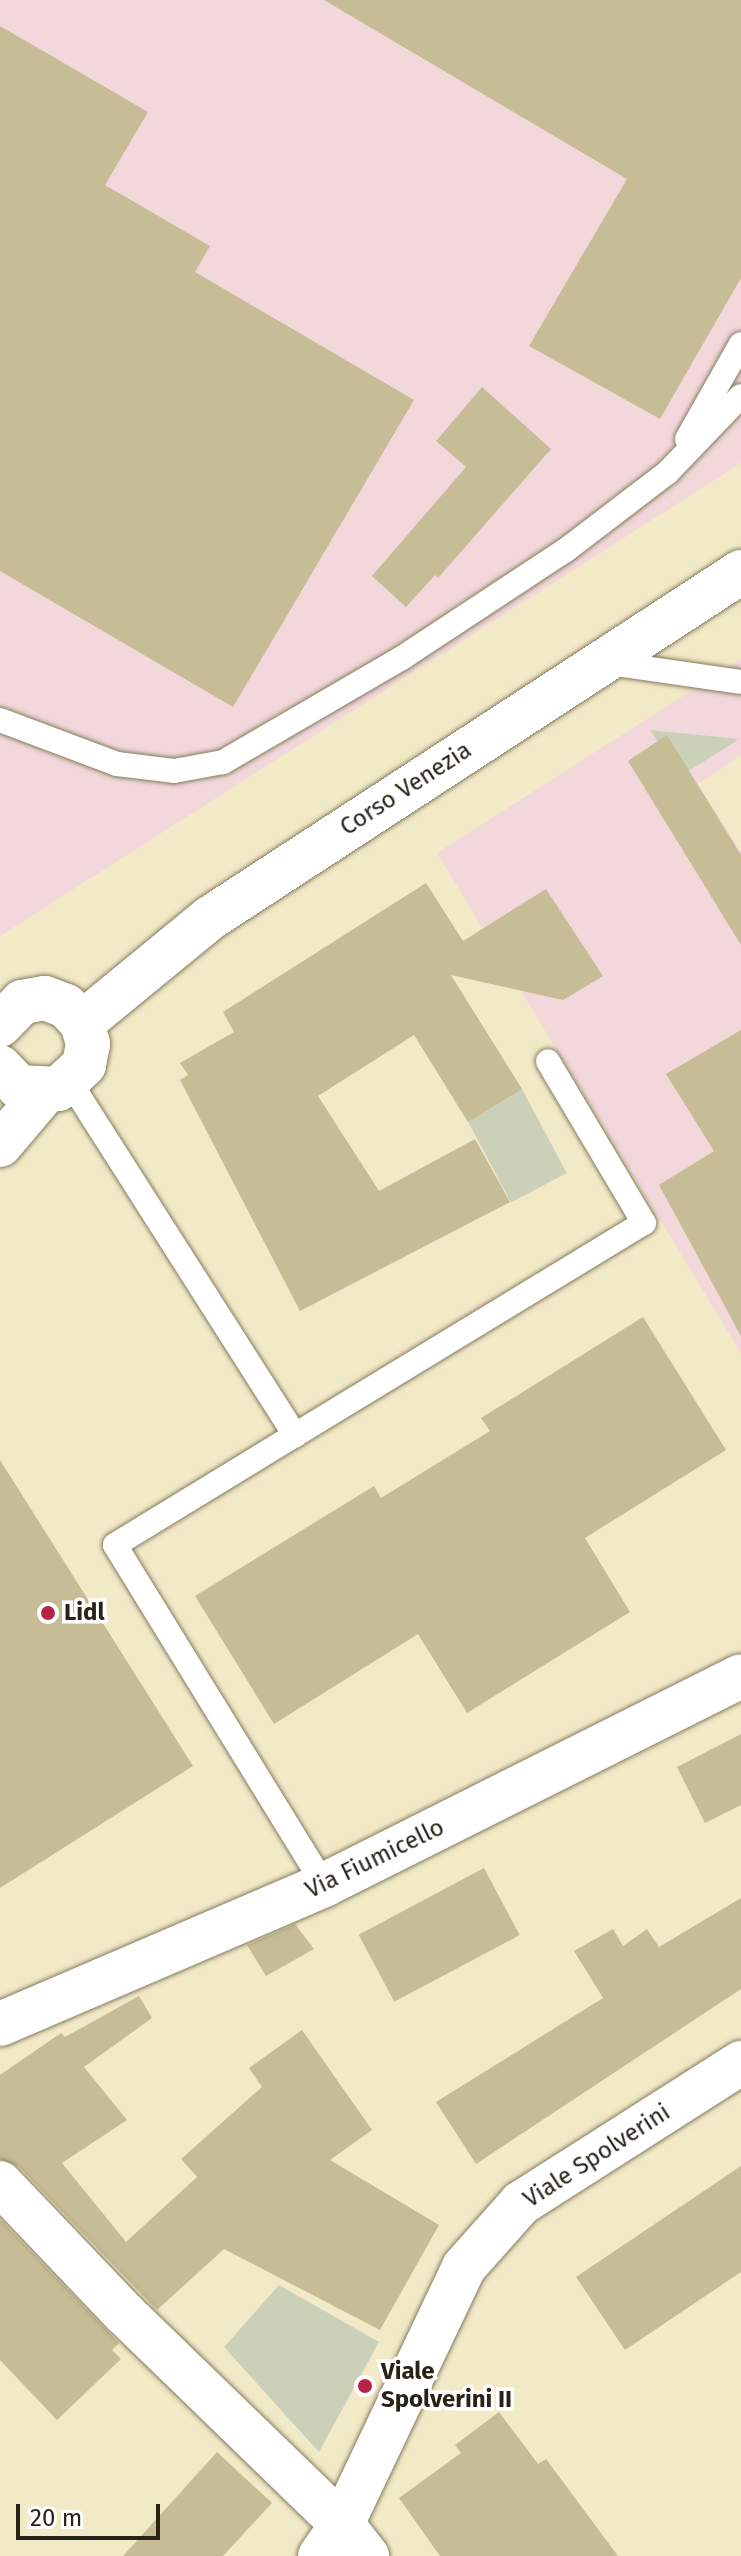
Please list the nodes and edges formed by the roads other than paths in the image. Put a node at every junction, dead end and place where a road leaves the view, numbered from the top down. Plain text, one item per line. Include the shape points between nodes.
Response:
1 (741, 344) edge
2 (741, 396) edge
3 (668, 464) junction
4 (741, 572) edge
5 (600, 662) junction
6 (741, 682) edge
7 (0, 720) edge
8 (82, 1023) junction
9 (0, 1025) edge
10 (548, 1061) dead end
11 (24, 1080) edge
12 (0, 1145) edge
13 (295, 1435) junction
14 (741, 1676) edge
15 (324, 1885) junction
16 (0, 2024) edge
17 (741, 2063) edge
18 (0, 2183) edge
19 (343, 2545) edge

1 - 3 lane
2 - 3 lane
3 - 7 lane via 566,550 415,650 223,762 174,771 117,764
4 - 5 street, Corso Venezia
5 - 6 lane
5 - 8 street, Corso Venezia via 210,918
8 - 9 street via 66,1006 45,998 22,1002
8 - 11 street via 88,1044 84,1065
10 - 13 lane via 644,1223
11 - 12 street
11 - 13 lane
13 - 15 lane via 115,1545
14 - 15 street, Via Fiumicello
15 - 16 street, Via Fiumicello
17 - 19 street, Viale Spolverini via 521,2203 464,2267
18 - 19 street, Viale Spolverini

